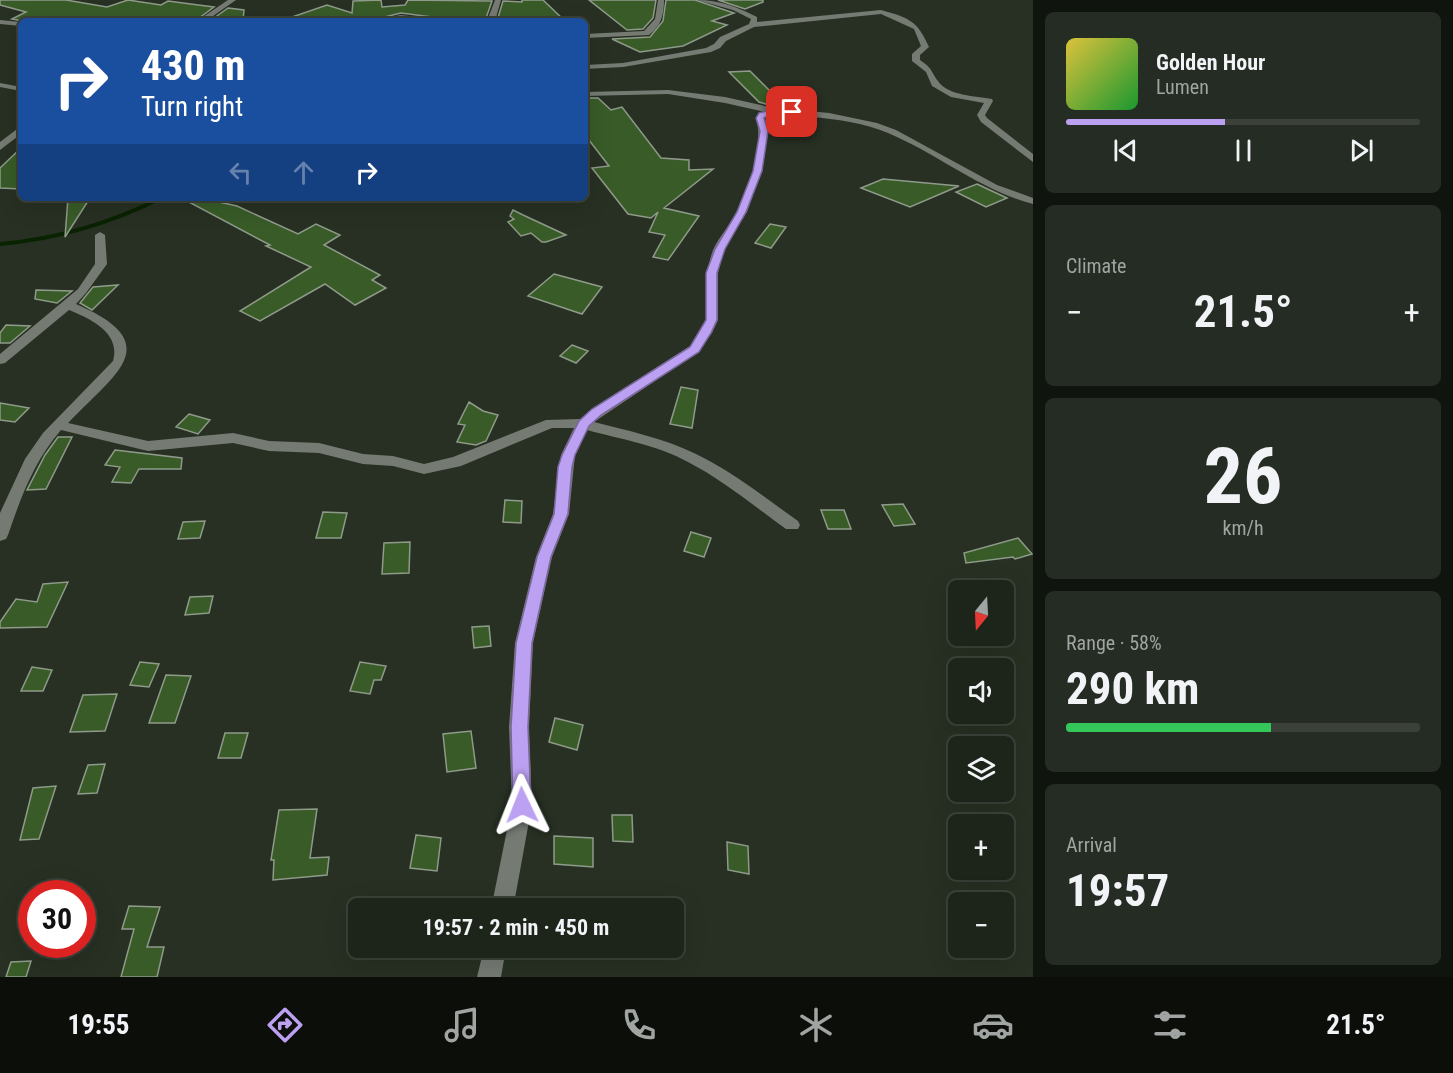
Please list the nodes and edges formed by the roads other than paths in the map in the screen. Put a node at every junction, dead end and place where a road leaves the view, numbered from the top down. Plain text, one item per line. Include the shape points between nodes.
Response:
1 (232, 0) edge
2 (498, 0) edge
3 (662, 0) edge
4 (700, 0) edge
5 (889, 5) dead end
6 (881, 12) junction
7 (205, 18) edge
8 (492, 18) edge
9 (0, 22) edge
10 (18, 24) edge
11 (752, 25) junction
12 (588, 36) edge
13 (588, 67) edge
14 (0, 86) edge
15 (18, 89) edge
16 (18, 89) edge
17 (0, 91) edge
18 (588, 94) edge
19 (776, 111) junction
20 (18, 132) edge
21 (0, 147) edge
22 (1033, 159) edge
23 (1033, 201) edge
24 (100, 235) dead end
25 (68, 305) junction
26 (0, 360) edge
27 (584, 424) junction
28 (58, 425) junction
29 (792, 525) dead end
30 (0, 535) edge
31 (504, 898) edge
32 (493, 958) edge
33 (489, 977) edge

1 - 7 street
2 - 8 street
3 - 12 street via 660,19 646,33
4 - 11 street via 735,8 755,18
5 - 6 street
6 - 11 street
6 - 22 street via 919,30 925,47 916,54 916,61 930,71 935,84 954,95 989,101 982,110 984,120
9 - 10 street
11 - 13 street via 708,50 623,65
14 - 15 street
16 - 17 street
18 - 19 street via 656,91
19 - 23 street via 820,114 883,128 994,188
19 - 27 street via 760,118 764,131 758,171 712,273 712,320 706,333 694,349
20 - 21 street
24 - 25 street via 101,264
25 - 26 street
25 - 28 street via 103,322 123,346 124,353 119,363
27 - 28 street via 551,423 456,462 424,469 319,448 268,446 233,438 148,446
27 - 29 street via 691,457
27 - 31 street via 565,467 561,514 544,557 524,643 519,727 522,805
28 - 30 street via 37,449
32 - 33 street

